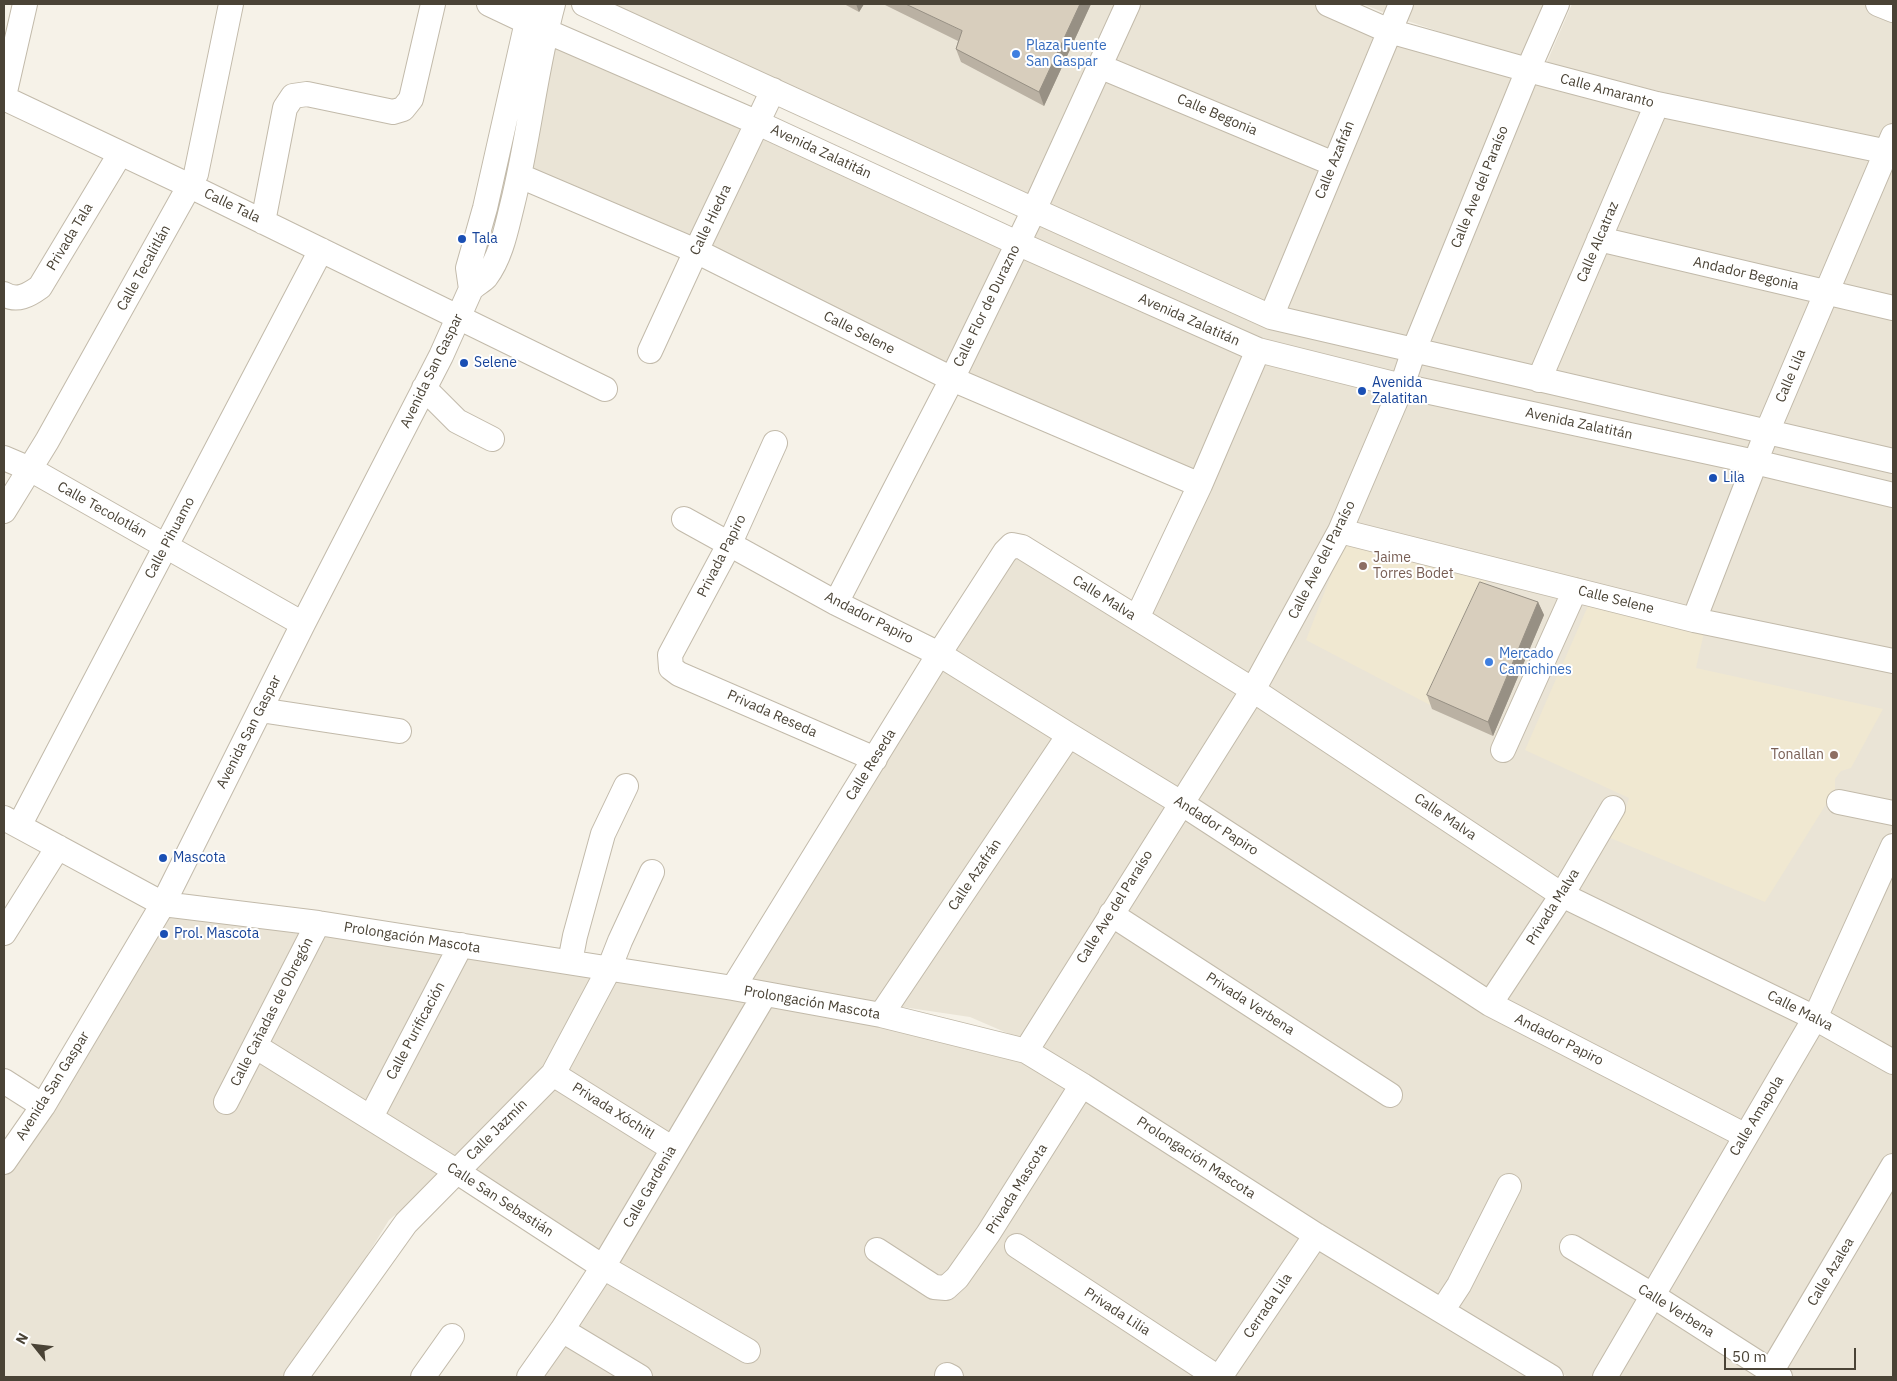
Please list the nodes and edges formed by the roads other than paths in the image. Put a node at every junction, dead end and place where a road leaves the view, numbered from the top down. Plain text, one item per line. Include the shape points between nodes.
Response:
1 (25, 4) edge
2 (231, 4) edge
3 (433, 4) edge
4 (489, 4) edge
5 (553, 4) edge
6 (584, 4) edge
7 (1128, 4) edge
8 (1328, 4) edge
9 (1401, 4) edge
10 (1557, 4) edge
11 (1878, 4) edge
12 (1893, 10) edge
13 (534, 19) edge
14 (1389, 31) junction
15 (1100, 66) junction
16 (1528, 70) junction
17 (773, 90) junction
18 (4, 97) edge
19 (1657, 104) junction
20 (758, 123) junction
21 (1891, 147) edge
22 (120, 154) junction
23 (1334, 164) junction
24 (520, 176) junction
25 (190, 186) junction
26 (1034, 210) junction
27 (263, 222) junction
28 (1599, 239) junction
29 (1017, 243) junction
30 (321, 250) junction
31 (696, 250) junction
32 (471, 289) junction
33 (1826, 292) junction
34 (4, 294) edge
35 (1893, 308) edge
36 (459, 316) junction
37 (1271, 317) junction
38 (1258, 350) junction
39 (1414, 350) junction
40 (650, 351) dead end
41 (952, 379) junction
42 (1539, 380) junction
43 (1402, 386) junction
44 (424, 388) junction
45 (605, 389) dead end
46 (1767, 432) junction
47 (492, 440) dead end
48 (775, 443) dead end
49 (4, 458) edge
50 (1893, 461) edge
51 (1755, 462) junction
52 (30, 469) junction
53 (1200, 485) junction
54 (1893, 495) edge
55 (4, 511) edge
56 (684, 519) dead end
57 (1340, 531) junction
58 (730, 543) junction
59 (1012, 545) joint
60 (166, 546) junction
61 (1575, 590) junction
62 (836, 603) junction
63 (1137, 618) junction
64 (1694, 620) junction
65 (303, 624) junction
66 (939, 654) junction
67 (1893, 661) edge
68 (671, 668) joint
69 (1253, 690) junction
70 (260, 710) junction
71 (399, 730) dead end
72 (1068, 735) junction
73 (1503, 750) dead end
74 (875, 759) junction
75 (626, 786) dead end
76 (1839, 802) dead end
77 (1181, 803) junction
78 (1613, 808) dead end
79 (1893, 813) edge
80 (11, 822) edge
81 (1893, 846) edge
82 (58, 847) junction
83 (652, 872) dead end
84 (1562, 895) junction
85 (163, 904) junction
86 (1111, 914) junction
87 (318, 923) junction
88 (4, 933) edge
89 (461, 945) junction
90 (570, 962) junction
91 (609, 969) junction
92 (733, 988) junction
93 (765, 994) junction
94 (1490, 1004) junction
95 (881, 1015) junction
96 (1815, 1018) junction
97 (255, 1046) junction
98 (1026, 1051) junction
99 (1893, 1062) edge
100 (553, 1074) junction
101 (4, 1082) edge
102 (1082, 1085) junction
103 (1390, 1095) dead end
104 (226, 1102) dead end
105 (43, 1106) junction
106 (371, 1117) junction
107 (1746, 1136) junction
108 (673, 1149) junction
109 (4, 1162) edge
110 (1893, 1166) edge
111 (456, 1171) junction
112 (1509, 1186) dead end
113 (1316, 1235) junction
114 (1017, 1246) dead end
115 (1572, 1247) dead end
116 (877, 1250) dead end
117 (603, 1268) junction
118 (1652, 1295) junction
119 (1442, 1311) junction
120 (562, 1330) junction
121 (452, 1336) dead end
122 (748, 1351) dead end
123 (1773, 1375) edge
124 (296, 1377) edge
125 (422, 1377) edge
126 (529, 1377) edge
127 (640, 1377) edge
128 (1218, 1377) edge
129 (1551, 1377) edge
130 (1605, 1377) edge

1 - 18 street
2 - 25 street, Calle Tecalitlán via 196,174
3 - 27 street via 411,99 403,109 393,112 307,94 293,96 285,108
4 - 13 street, Avenida Zalatitán
5 - 13 street, Avenida San Gaspar
6 - 17 street
7 - 15 street, Calle Flor de Durazno
8 - 14 street, Calle Amaranto
9 - 14 street, Calle Azafrán
10 - 16 street, Calle Ave del Paraíso
11 - 12 street
13 - 20 street, Avenida Zalatitán
13 - 24 street, Avenida San Gaspar
13 - 32 street, Avenida San Gaspar via 468,268
14 - 16 street, Calle Amaranto
14 - 23 street, Calle Azafrán
15 - 23 street, Calle Begonia
15 - 26 street, Calle Flor de Durazno
16 - 19 street, Calle Amaranto
16 - 39 street, Calle Ave del Paraíso
17 - 20 street, Calle Hiedra
17 - 26 street
18 - 22 street, Calle Tala
19 - 21 street, Calle Amaranto
19 - 28 street, Calle Alcatraz
20 - 29 street, Avenida Zalatitán
20 - 31 street, Calle Hiedra
21 - 33 street, Calle Lila
22 - 25 street, Calle Tala
22 - 34 street, Privada Tala via 40,287 26,297
23 - 37 street, Calle Azafrán
24 - 31 street, Calle Selene
24 - 32 street, Avenida San Gaspar via 499,253 485,278
25 - 27 street, Calle Tala
25 - 52 street, Calle Tecalitlán
26 - 29 street, Calle Flor de Durazno
26 - 37 street
27 - 30 street, Calle Tala
28 - 33 street, Andador Begonia
28 - 42 street, Calle Alcatraz
29 - 38 street, Avenida Zalatitán
29 - 41 street, Calle Flor de Durazno
30 - 36 street, Calle Tala
30 - 60 street, Calle Pihuamo
31 - 40 street, Calle Hiedra
31 - 41 street, Calle Selene
32 - 36 street, Avenida San Gaspar
33 - 35 street, Andador Begonia
33 - 46 street, Calle Lila
36 - 44 street, Avenida San Gaspar
36 - 45 street, Calle Tala
37 - 39 street
38 - 43 street, Avenida Zalatitán
38 - 53 street
39 - 42 street
39 - 43 street, Calle Ave del Paraíso
41 - 53 street, Calle Selene
41 - 62 street, Calle Flor de Durazno
42 - 46 street
43 - 51 street, Avenida Zalatitán
43 - 57 street, Calle Ave del Paraíso
44 - 47 street via 457,421
44 - 65 street, Avenida San Gaspar
46 - 50 street
46 - 51 street, Calle Lila
48 - 58 street, Privada Papiro
49 - 52 street, Calle Tecolotlán
51 - 54 street, Avenida Zalatitán
51 - 64 street, Calle Lila
52 - 55 street, Calle Tecalitlán
52 - 60 street, Calle Tecolotlán
53 - 63 street
56 - 58 street, Andador Papiro
57 - 61 street, Calle Selene
57 - 69 street, Calle Ave del Paraíso
58 - 62 street, Andador Papiro
58 - 68 street, Privada Papiro via 670,655
59 - 63 street, Calle Malva via 1022,547
59 - 66 street, Calle Reseda
60 - 65 street, Calle Tecolotlán
60 - 80 street, Calle Pihuamo
61 - 64 street, Calle Selene
61 - 73 street
62 - 66 street, Andador Papiro
63 - 69 street, Calle Malva
64 - 67 street, Calle Selene
65 - 70 street, Avenida San Gaspar
66 - 72 street, Andador Papiro
66 - 74 street, Calle Reseda
68 - 74 street, Privada Reseda
69 - 77 street, Calle Ave del Paraíso
69 - 84 street, Calle Malva
70 - 71 street
70 - 85 street, Avenida San Gaspar
72 - 77 street, Andador Papiro
72 - 95 street, Calle Azafrán
74 - 92 street, Calle Reseda
75 - 90 street via 604,834 574,936
76 - 79 street
77 - 86 street, Calle Ave del Paraíso
77 - 94 street, Andador Papiro
78 - 84 street, Privada Malva
80 - 82 street, Prolongación Mascota
81 - 96 street, Calle Amapola
82 - 85 street, Prolongación Mascota
82 - 88 street
83 - 91 street, Calle Jazmín
84 - 94 street, Privada Malva
84 - 96 street, Calle Malva
85 - 87 street, Prolongación Mascota
85 - 105 street, Avenida San Gaspar
86 - 98 street, Calle Ave del Paraíso
86 - 103 street, Privada Verbena
87 - 89 street, Prolongación Mascota
87 - 97 street, Calle Cañadas de Obregón
89 - 90 street, Prolongación Mascota
89 - 106 street, Calle Purificación
90 - 91 street, Prolongación Mascota
91 - 92 street, Prolongación Mascota
91 - 100 street, Calle Jazmín
92 - 93 street, Prolongación Mascota
93 - 95 street, Prolongación Mascota
93 - 108 street, Calle Gardenia
94 - 107 street, Andador Papiro
95 - 98 street, Prolongación Mascota
96 - 99 street, Calle Malva
96 - 107 street, Calle Amapola
97 - 104 street, Calle Cañadas de Obregón
97 - 106 street, Calle San Sebastián
98 - 102 street, Prolongación Mascota
100 - 108 street, Privada Xóchitl
100 - 111 street, Calle Jazmín
101 - 105 street
102 - 113 street, Prolongación Mascota
102 - 116 street, Privada Mascota via 988,1234 957,1278 946,1288 934,1286
105 - 109 street, Avenida San Gaspar
106 - 111 street, Calle San Sebastián
107 - 118 street, Calle Amapola
108 - 117 street, Calle Gardenia
110 - 123 street, Calle Azalea
111 - 117 street, Calle San Sebastián
111 - 124 street, Calle Jazmín via 406,1223
112 - 119 street via 1459,1285
113 - 119 street, Prolongación Mascota
113 - 128 street, Cerrada Lila
114 - 128 street, Privada Lilia
115 - 118 street, Calle Verbena
117 - 120 street, Calle Gardenia
117 - 122 street, Calle San Sebastián
118 - 123 street, Calle Verbena
118 - 130 street, Calle Amapola
119 - 129 street, Prolongación Mascota
120 - 126 street, Calle Gardenia
120 - 127 street
121 - 125 street

